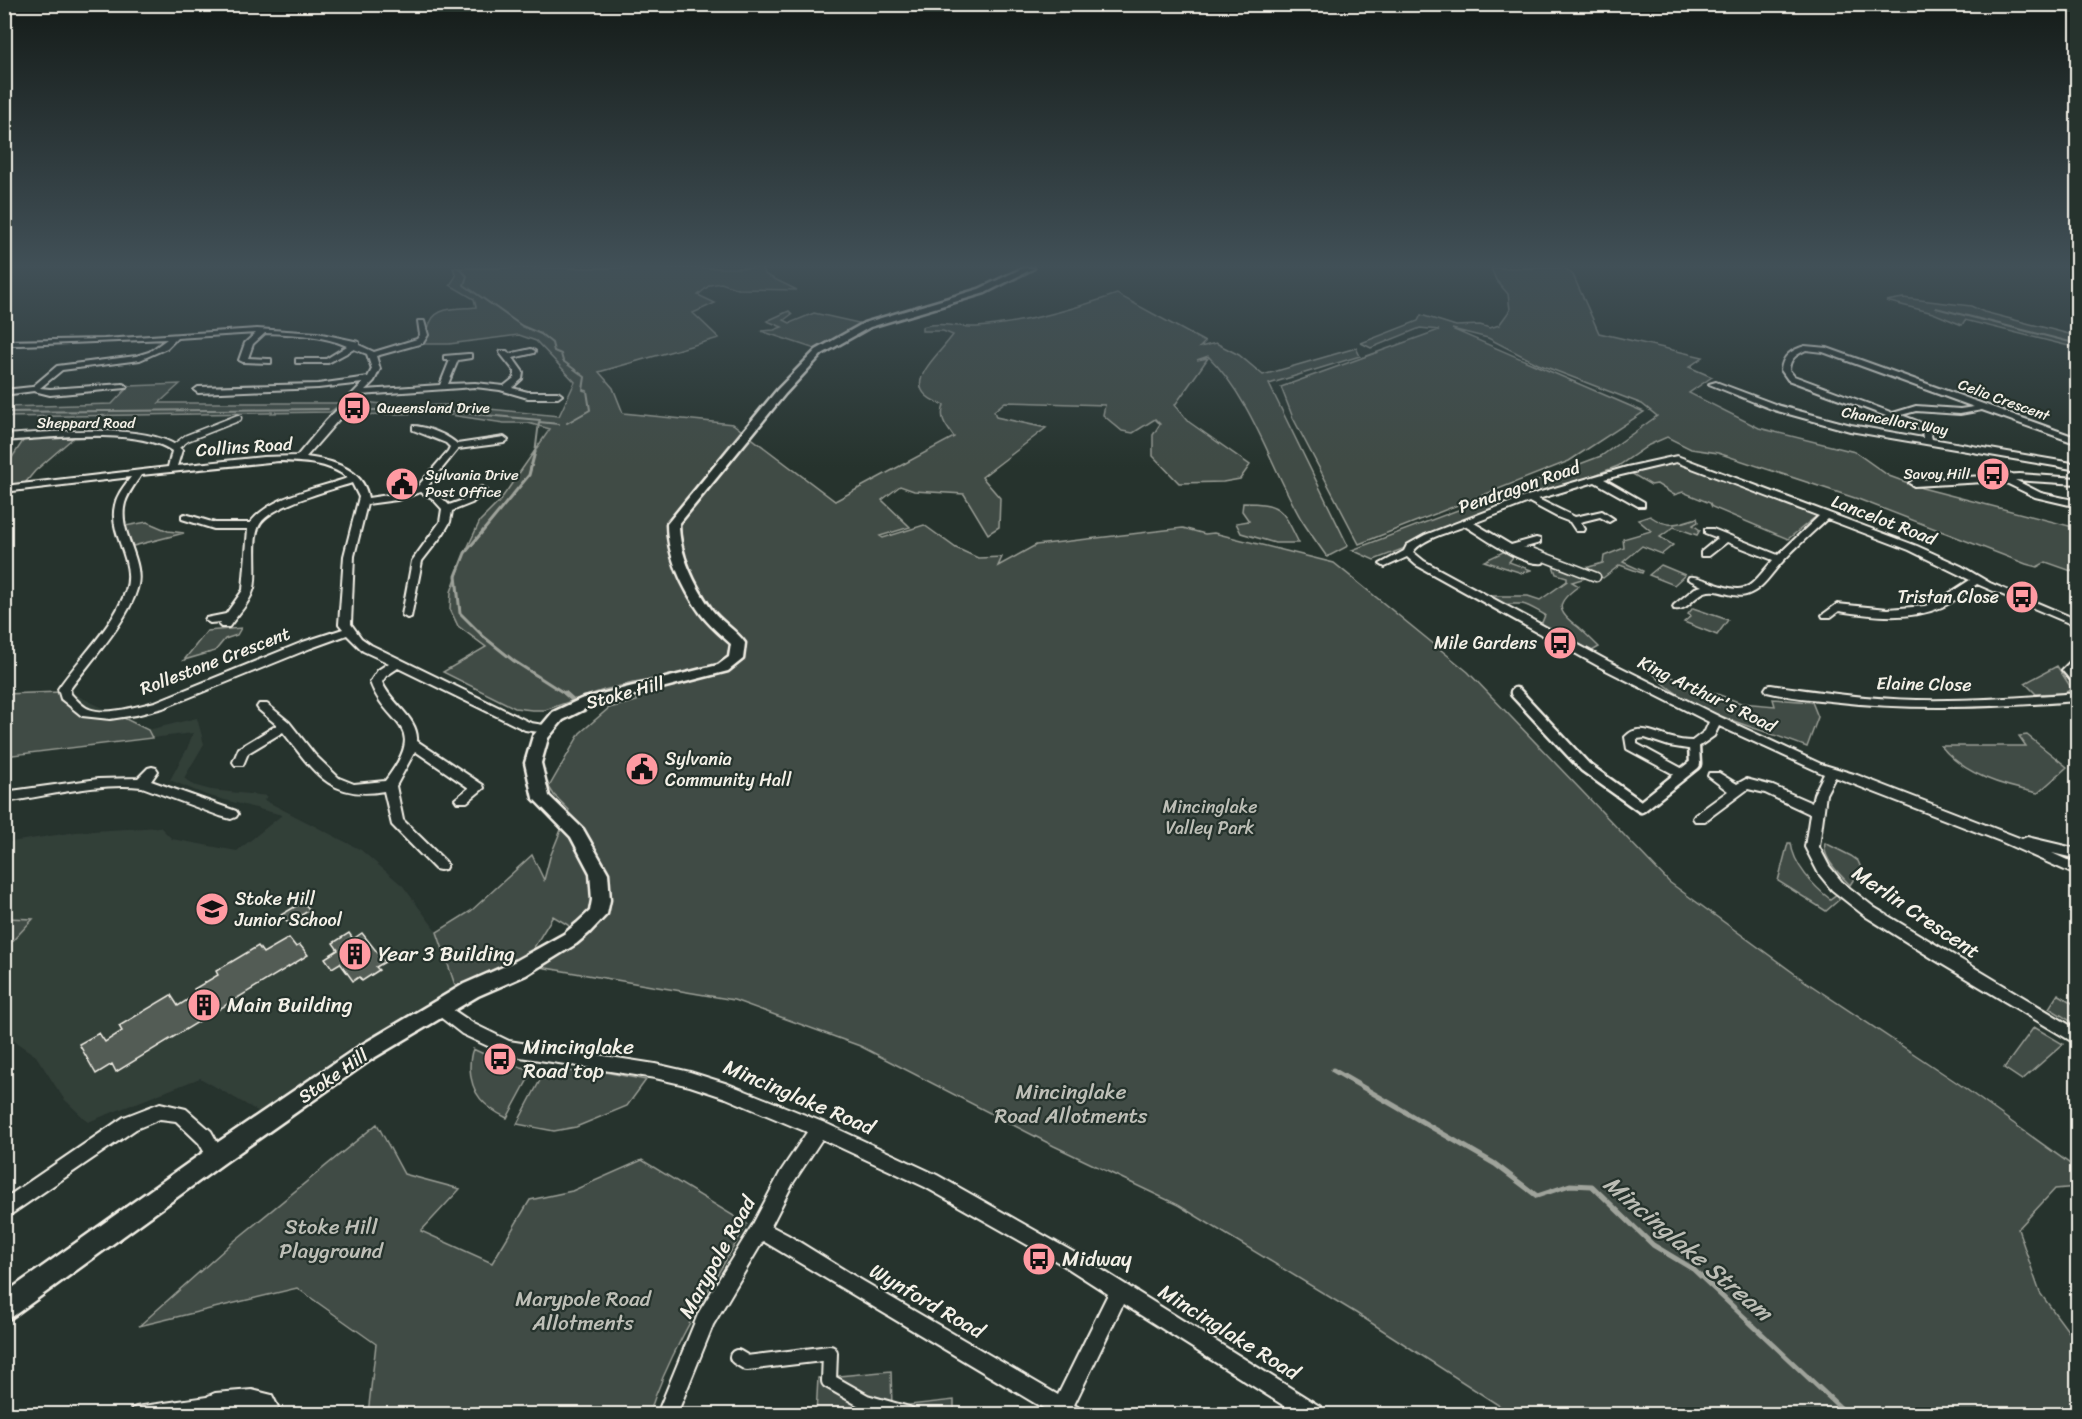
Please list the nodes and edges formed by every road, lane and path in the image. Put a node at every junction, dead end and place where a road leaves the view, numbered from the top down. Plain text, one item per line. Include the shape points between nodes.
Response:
1 (214, 334) edge
2 (259, 334) edge
3 (295, 334) edge
4 (424, 334) edge
5 (851, 334) edge
6 (175, 336) junction
7 (4, 343) edge
8 (356, 345) junction
9 (531, 351) dead end
10 (374, 354) junction
11 (468, 356) dead end
12 (268, 361) dead end
13 (299, 361) dead end
14 (372, 379) junction
15 (1713, 384) dead end
16 (123, 386) dead end
17 (443, 387) junction
18 (34, 389) junction
19 (506, 389) junction
20 (198, 390) dead end
21 (4, 393) edge
22 (359, 393) junction
23 (1837, 395) junction
24 (558, 396) dead end
25 (1821, 402) dead end
26 (1982, 407) junction
27 (1895, 415) junction
28 (238, 418) dead end
29 (4, 438) edge
30 (188, 438) junction
31 (409, 438) dead end
32 (166, 441) junction
33 (1928, 441) junction
34 (2078, 441) edge
35 (499, 443) dead end
36 (175, 447) junction
37 (455, 447) junction
38 (299, 459) junction
39 (1673, 459) joint
40 (2076, 468) edge
41 (172, 469) junction
42 (139, 472) junction
43 (1597, 478) junction
44 (2003, 478) junction
45 (354, 479) junction
46 (2078, 482) edge
47 (1914, 483) dead end
48 (421, 488) junction
49 (4, 489) edge
50 (481, 490) dead end
51 (1530, 498) junction
52 (364, 502) junction
53 (1641, 504) dead end
54 (2078, 504) edge
55 (447, 509) junction
56 (1824, 516) junction
57 (185, 517) dead end
58 (1609, 519) dead end
59 (1466, 522) junction
60 (254, 526) junction
61 (1708, 531) dead end
62 (1725, 538) junction
63 (1536, 541) dead end
64 (1514, 549) junction
65 (1407, 553) junction
66 (1705, 554) dead end
67 (1779, 559) junction
68 (1539, 561) dead end
69 (1385, 564) dead end
70 (1596, 577) dead end
71 (1693, 579) dead end
72 (1977, 580) junction
73 (1711, 587) junction
74 (1678, 607) dead end
75 (407, 615) dead end
76 (1827, 615) dead end
77 (210, 621) dead end
78 (2078, 624) edge
79 (348, 631) junction
80 (2078, 661) edge
81 (397, 663) junction
82 (2078, 681) edge
83 (1771, 689) dead end
84 (1515, 692) dead end
85 (2078, 697) edge
86 (263, 707) dead end
87 (1716, 720) junction
88 (285, 724) junction
89 (546, 729) junction
90 (412, 743) junction
91 (1694, 746) junction
92 (239, 752) dead end
93 (152, 771) dead end
94 (1681, 773) junction
95 (1831, 773) junction
96 (1714, 776) dead end
97 (142, 782) junction
98 (389, 785) junction
99 (1737, 790) junction
100 (4, 797) edge
101 (462, 799) dead end
102 (1817, 811) junction
103 (231, 814) dead end
104 (1700, 818) dead end
105 (2006, 837) junction
106 (2078, 854) edge
107 (440, 866) dead end
108 (2078, 871) edge
109 (440, 1008) junction
110 (2078, 1038) edge
111 (819, 1129) junction
112 (216, 1156) junction
113 (4, 1210) edge
114 (759, 1230) junction
115 (1119, 1291) junction
116 (4, 1309) edge
117 (737, 1357) dead end
118 (215, 1403) joint
119 (1067, 1412) edge
120 (137, 1414) edge
121 (267, 1414) edge
122 (667, 1414) edge
123 (908, 1414) edge
124 (1314, 1414) edge

1 - 6 street
2 - 12 street via 249,343 243,360
3 - 8 street
4 - 10 street via 420,341
5 - 89 street, Stoke Hill via 819,352 781,392 673,524 683,570 707,614 738,644 736,659 723,668 579,705 558,716
6 - 7 street
6 - 18 street via 169,345 143,356 60,368
8 - 10 street
8 - 13 street via 328,361
9 - 19 street via 507,355 519,375
10 - 14 street via 376,369
11 - 17 street via 451,358
14 - 20 street via 318,386
14 - 22 street
15 - 33 street, Chancellors Way via 1822,421
16 - 18 street via 50,392
17 - 19 street
17 - 22 street
18 - 21 street
19 - 24 street via 528,395
22 - 38 street
23 - 25 street
23 - 26 street, Celia Crescent via 1787,374 1784,367 1791,354 1805,348 1824,350
23 - 27 street, Celia Crescent
26 - 27 street via 1965,412 1905,408
26 - 34 street, Celia Crescent
27 - 33 street, Celia Crescent via 1922,427
28 - 30 street, Sheppard Road
29 - 32 street, Sheppard Road via 110,435
30 - 32 street, Sheppard Road
30 - 36 street, Sheppard Road
31 - 37 street via 420,429
32 - 36 street, Sheppard Road
33 - 40 street, Chancellors Way
35 - 37 street
36 - 41 street
37 - 48 street
38 - 41 street, Collins Road
38 - 45 street, Collins Road via 333,465
39 - 43 street, Pendragon Road
39 - 56 street, Lancelot Road
41 - 42 street, Collins Road
42 - 49 street, Collins Road
42 - 79 street, Rollestone Crescent via 120,503 121,536 133,565 132,588 120,612 64,689 65,696 86,713 111,715 159,705
43 - 51 street, Pendragon Road
43 - 53 street
44 - 46 street
44 - 47 street via 1936,485
44 - 54 street via 2038,495
45 - 52 street via 362,488
45 - 60 street via 277,506 260,516
48 - 52 street via 397,497
48 - 55 street
50 - 55 street via 469,501
51 - 58 street via 1577,525 1602,514
51 - 59 street, Pendragon Road
52 - 79 street via 349,556 345,624
55 - 75 street via 445,522 417,561
56 - 67 street
56 - 72 street, Lancelot Road via 1913,548
57 - 60 street via 214,526
59 - 64 street
59 - 65 street, Pendragon Road via 1411,547
60 - 77 street via 247,592 227,621
61 - 62 street
62 - 66 street
62 - 67 street
63 - 64 street
64 - 68 street
64 - 70 street
65 - 69 street, Pendragon Road
65 - 87 street, King Arthur's Road via 1513,615
67 - 73 street via 1753,589 1741,593
71 - 73 street
72 - 76 street via 1936,606 1874,612 1837,607
72 - 78 street, Lancelot Road
73 - 74 street via 1699,590
79 - 81 street via 367,648
80 - 82 street via 2068,670
81 - 89 street via 529,727
81 - 90 street via 376,682 378,691 402,716
83 - 85 street, Elaine Close via 1916,704
84 - 94 street via 1585,767 1641,807
86 - 88 street
87 - 91 street via 1710,734
87 - 95 street, King Arthur's Road
88 - 92 street
88 - 98 street via 312,759 342,785 361,789
89 - 109 street, Stoke Hill via 533,763 538,789 541,798 577,833 599,873 602,900 598,914 570,939
90 - 98 street
90 - 101 street via 478,788
91 - 94 street via 1695,764
91 - 94 street via 1650,734 1632,737 1631,746
93 - 97 street
95 - 102 street, Merlin Crescent via 1820,794
95 - 105 street, King Arthur's Road
96 - 99 street
97 - 100 street
97 - 103 street
98 - 107 street via 397,822
99 - 102 street via 1751,784
99 - 104 street
102 - 110 street, Merlin Crescent via 1812,847 1837,886 1870,912
105 - 106 street, King Arthur's Road
105 - 108 street, King Arthur's Road
109 - 111 street, Mincinglake Road via 468,1029 507,1048 690,1079
109 - 112 street, Stoke Hill via 365,1053
111 - 114 street, Marypole Road
111 - 115 street, Mincinglake Road via 931,1181
112 - 113 street via 205,1137 180,1114 160,1111 130,1123
112 - 116 street, Stoke Hill
114 - 119 street, Wynford Road
114 - 122 street, Marypole Road via 706,1319
115 - 119 street
115 - 124 street, Mincinglake Road
117 - 123 street via 747,1363 830,1353 828,1381 874,1404
118 - 120 street
118 - 121 street via 265,1402

